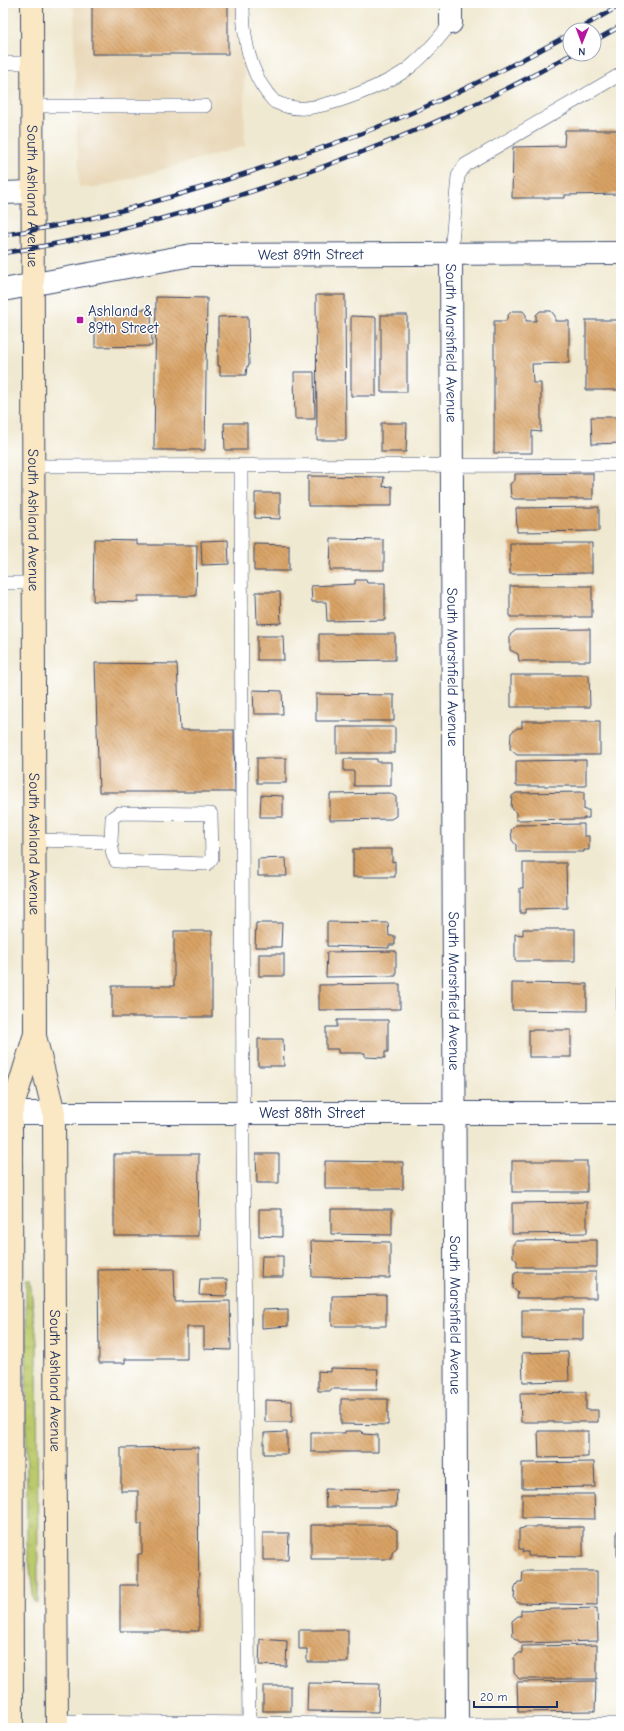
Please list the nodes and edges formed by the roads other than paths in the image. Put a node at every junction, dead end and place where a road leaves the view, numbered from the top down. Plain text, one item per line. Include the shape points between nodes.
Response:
1 (32, 3) edge
2 (243, 3) edge
3 (451, 13) edge
4 (3, 63) edge
5 (32, 63) junction
6 (621, 74) edge
7 (32, 106) junction
8 (205, 106) dead end
9 (32, 192) junction
10 (3, 193) edge
11 (451, 253) junction
12 (621, 253) edge
13 (33, 283) junction
14 (3, 290) edge
15 (452, 465) junction
16 (621, 465) edge
17 (33, 466) junction
18 (241, 466) junction
19 (3, 583) edge
20 (34, 583) junction
21 (34, 840) junction
22 (111, 842) junction
23 (35, 1036) junction
24 (7, 1113) edge
25 (54, 1113) junction
26 (621, 1113) edge
27 (243, 1114) junction
28 (454, 1114) junction
29 (248, 1723) junction
30 (57, 1724) edge
31 (621, 1724) edge
32 (457, 1726) edge
33 (9, 1727) edge

1 - 5 main road, South Ashland Avenue
2 - 3 lane via 246,42 261,85 274,101 292,108 323,105 374,88 405,71 432,47
4 - 5 lane
5 - 7 main road, South Ashland Avenue
6 - 11 lane via 465,166 458,176
7 - 8 lane
7 - 9 main road, South Ashland Avenue
9 - 10 street
9 - 13 main road, South Ashland Avenue
11 - 12 street, West 89th Street
11 - 13 street, West 89th Street via 192,255
11 - 15 street, South Marshfield Avenue
13 - 14 street, West 89th Street
13 - 17 main road, South Ashland Avenue
15 - 16 lane
15 - 18 lane
15 - 28 street, South Marshfield Avenue
17 - 18 lane
17 - 20 main road, South Ashland Avenue
18 - 27 lane
19 - 20 lane
20 - 21 main road, South Ashland Avenue
21 - 22 lane
21 - 23 main road, South Ashland Avenue
22 - 22 lane via 116,861 207,864 212,858 211,814 119,813 112,818
23 - 24 main road, South Ashland Avenue
23 - 25 main road, South Ashland Avenue
24 - 25 street, West 88th Street
24 - 33 main road, South Ashland Avenue
25 - 27 street, West 88th Street
25 - 30 main road, South Ashland Avenue
26 - 28 street, West 88th Street
27 - 28 street, West 88th Street
27 - 29 lane
28 - 32 street, South Marshfield Avenue
29 - 30 lane
29 - 32 lane
31 - 32 lane

